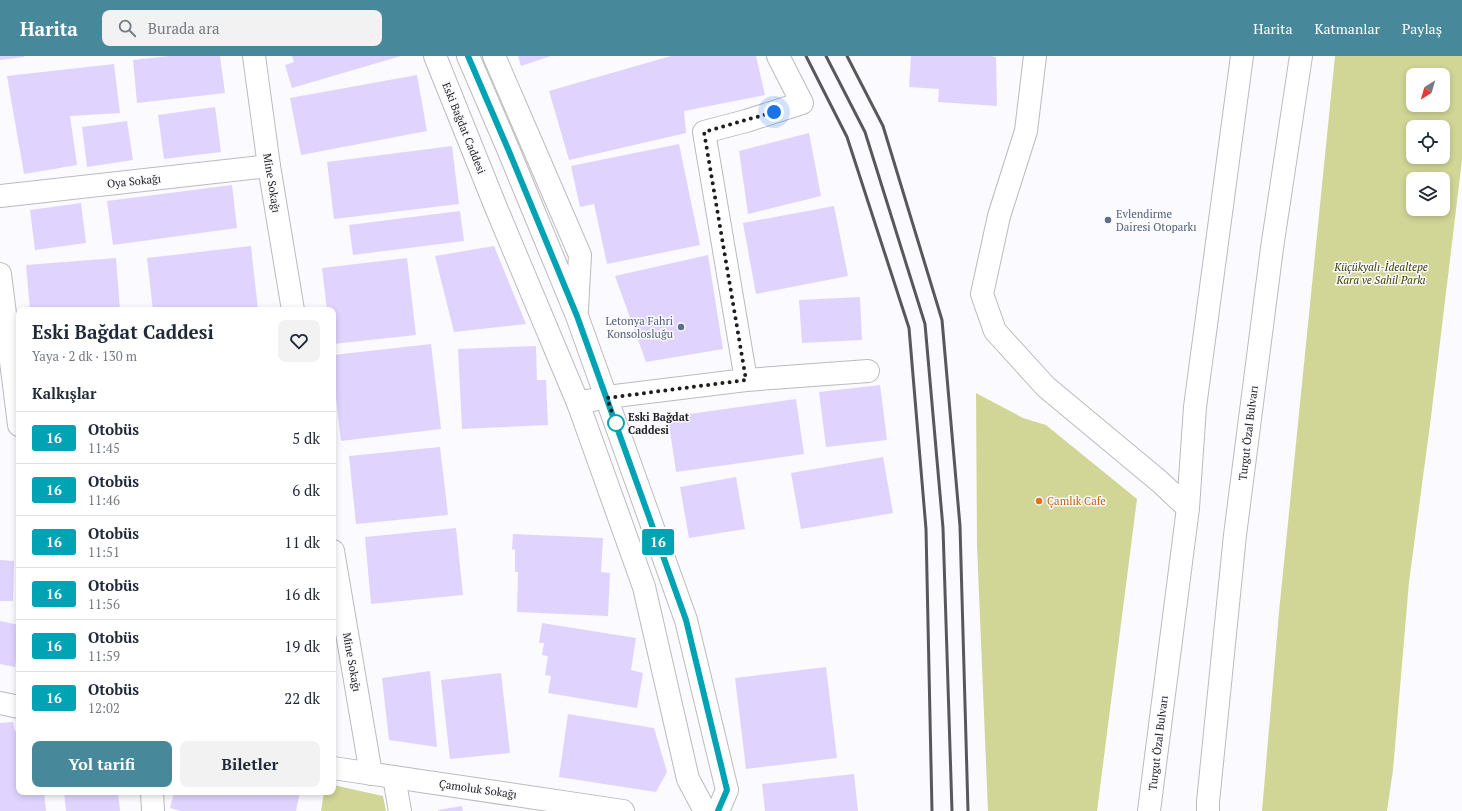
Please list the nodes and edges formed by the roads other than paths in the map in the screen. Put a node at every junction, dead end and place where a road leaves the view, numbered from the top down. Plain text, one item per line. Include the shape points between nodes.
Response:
1 (254, 56) edge
2 (435, 56) edge
3 (468, 56) edge
4 (494, 56) edge
5 (778, 56) edge
6 (1035, 56) edge
7 (1242, 56) edge
8 (1301, 56) edge
9 (269, 166) junction
10 (0, 196) edge
11 (0, 274) edge
12 (292, 307) edge
13 (577, 316) junction
14 (868, 371) dead end
15 (746, 380) junction
16 (607, 398) junction
17 (16, 401) edge
18 (578, 403) junction
19 (1188, 508) junction
20 (336, 569) edge
21 (0, 703) edge
22 (16, 706) edge
23 (336, 768) edge
24 (371, 774) junction
25 (394, 777) junction
26 (152, 795) edge
27 (153, 811) edge
28 (400, 811) edge
29 (623, 811) edge
30 (705, 811) edge
31 (718, 811) edge
32 (1150, 811) edge
33 (1208, 811) edge

1 - 9 main road, Mine Sokağı
2 - 18 main road, Eski Bağdat Caddesi
3 - 13 main road
4 - 13 main road via 580,255
5 - 15 main road via 802,102 704,132
6 - 19 main road via 1026,132 1000,216 982,294 995,331 1046,388
7 - 19 main road, Turgut Özal Bulvarı via 1195,407
8 - 33 main road, Turgut Özal Bulvarı via 1272,248 1235,535
9 - 10 main road, Oya Sokağı
9 - 12 main road, Mine Sokağı
11 - 17 main road
13 - 16 main road
14 - 15 main road
15 - 16 main road
16 - 18 main road
16 - 31 main road via 686,620 727,790
18 - 30 main road, Eski Bağdat Caddesi via 644,587 688,779
19 - 32 main road, Turgut Özal Bulvarı
20 - 24 main road, Mine Sokağı
21 - 22 main road
23 - 24 main road, Çamoluk Sokağı
24 - 25 main road, Çamoluk Sokağı
25 - 28 main road
25 - 29 main road, Çamoluk Sokağı
26 - 27 main road

